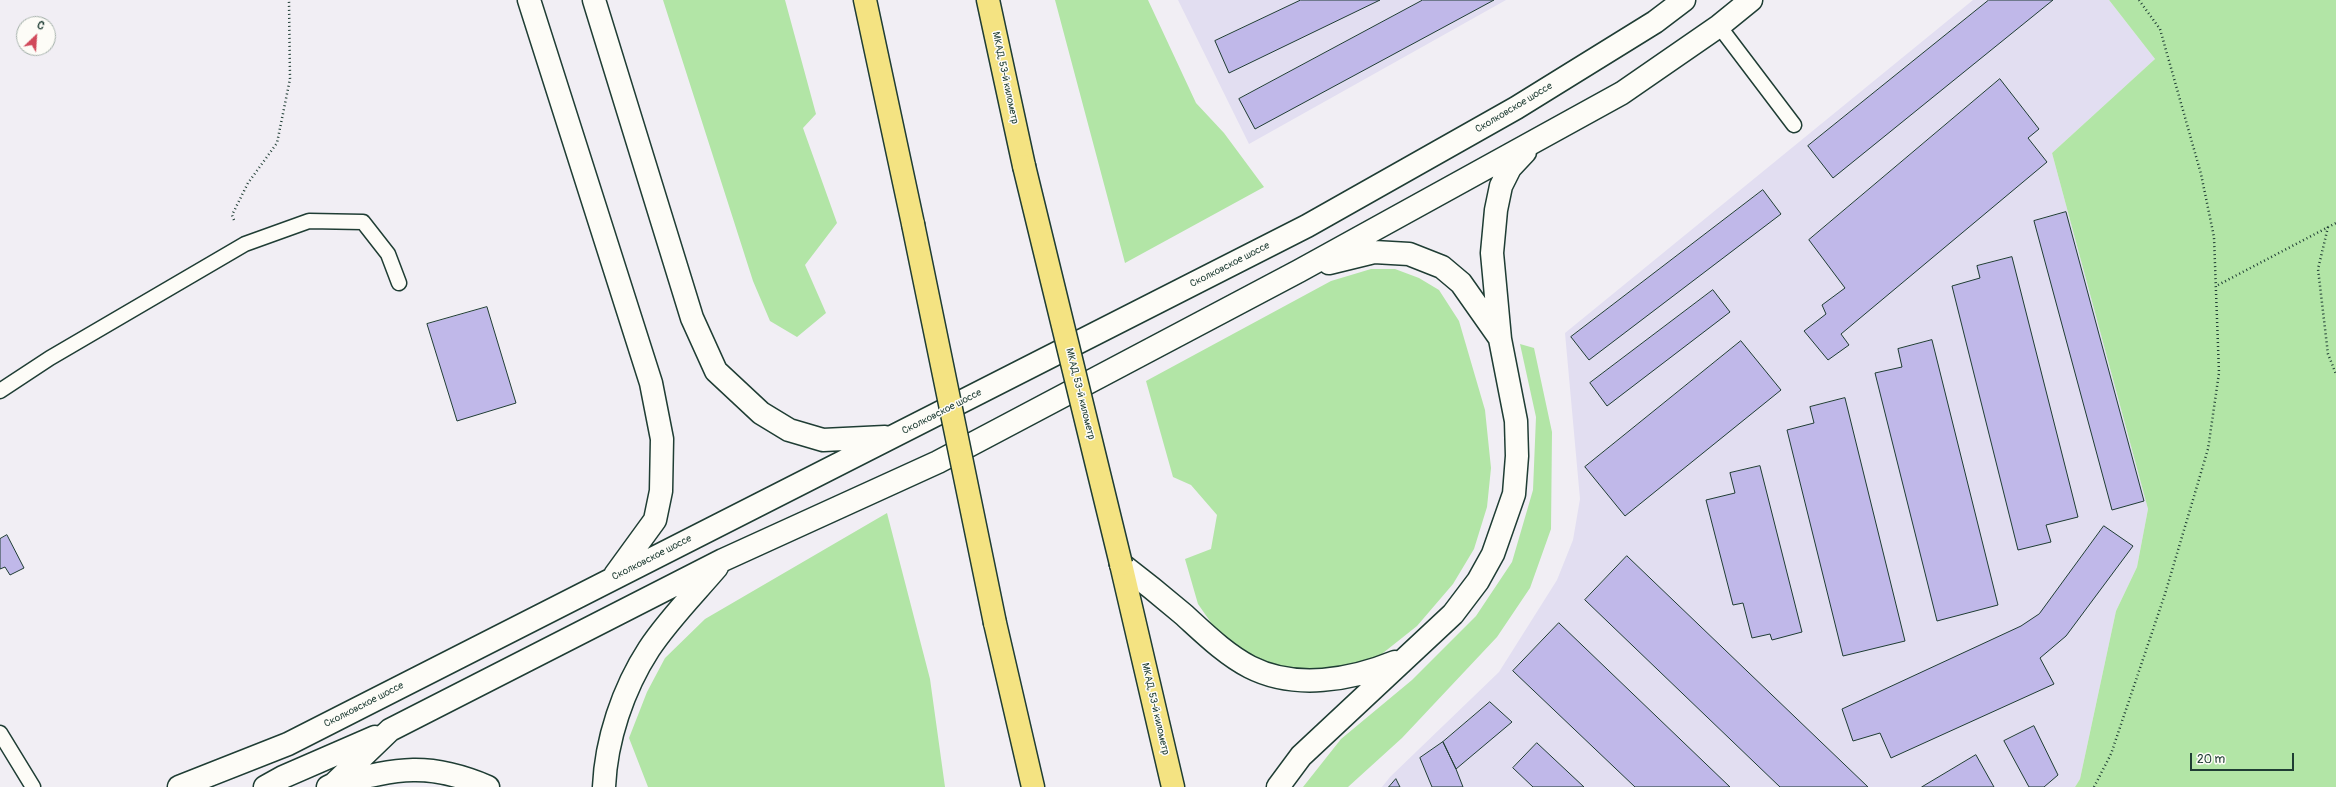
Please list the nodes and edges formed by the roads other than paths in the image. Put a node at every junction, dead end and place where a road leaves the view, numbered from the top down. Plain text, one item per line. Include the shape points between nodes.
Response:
1 (529, 0) edge
2 (594, 0) edge
3 (865, 0) edge
4 (988, 0) edge
5 (1684, 0) edge
6 (1751, 0) edge
7 (1720, 26) junction
8 (1794, 125) dead end
9 (1533, 143) junction
10 (1299, 271) junction
11 (399, 283) dead end
12 (1500, 339) junction
13 (0, 391) edge
14 (894, 436) junction
15 (723, 560) junction
16 (1121, 564) junction
17 (612, 578) junction
18 (1405, 658) junction
19 (390, 730) junction
20 (0, 733) edge
21 (288, 744) junction
22 (331, 785) edge
23 (33, 787) edge
24 (179, 787) edge
25 (215, 787) edge
26 (265, 787) edge
27 (488, 787) edge
28 (604, 787) edge
29 (1033, 787) edge
30 (1173, 787) edge
31 (1278, 787) edge

1 - 17 main road via 651,383 662,439 661,491 655,520
2 - 14 main road via 692,318 716,371 761,413 789,430 823,440
3 - 29 highway, bridge via 995,623
4 - 16 highway, МКАД, 53-й километр, bridge via 1024,166
5 - 14 main road, Сколковское шоссе via 1655,22 1516,108 1307,226
6 - 7 main road
7 - 8 lane
7 - 9 main road via 1622,93
9 - 10 main road
9 - 12 main road via 1510,168 1501,186 1496,210 1492,253
10 - 12 main road via 1374,252 1409,254 1442,267 1462,283
10 - 15 main road via 938,462
11 - 13 lane via 388,254 363,222 309,221 245,244 50,358
12 - 18 main road via 1516,421 1514,494 1507,519 1493,554 1478,581 1453,614
14 - 17 main road, Сколковское шоссе
15 - 19 main road
15 - 28 main road via 649,649 624,698 616,722 605,768
16 - 18 main road via 1213,641 1250,667 1291,680 1333,679 1367,673
16 - 30 highway, МКАД, 53-й километр
17 - 21 main road, Сколковское шоссе
18 - 31 main road via 1301,756
19 - 22 main road
19 - 26 main road
20 - 23 lane
21 - 24 main road, Сколковское шоссе
21 - 25 main road
22 - 27 main road via 390,771 432,769 462,776

